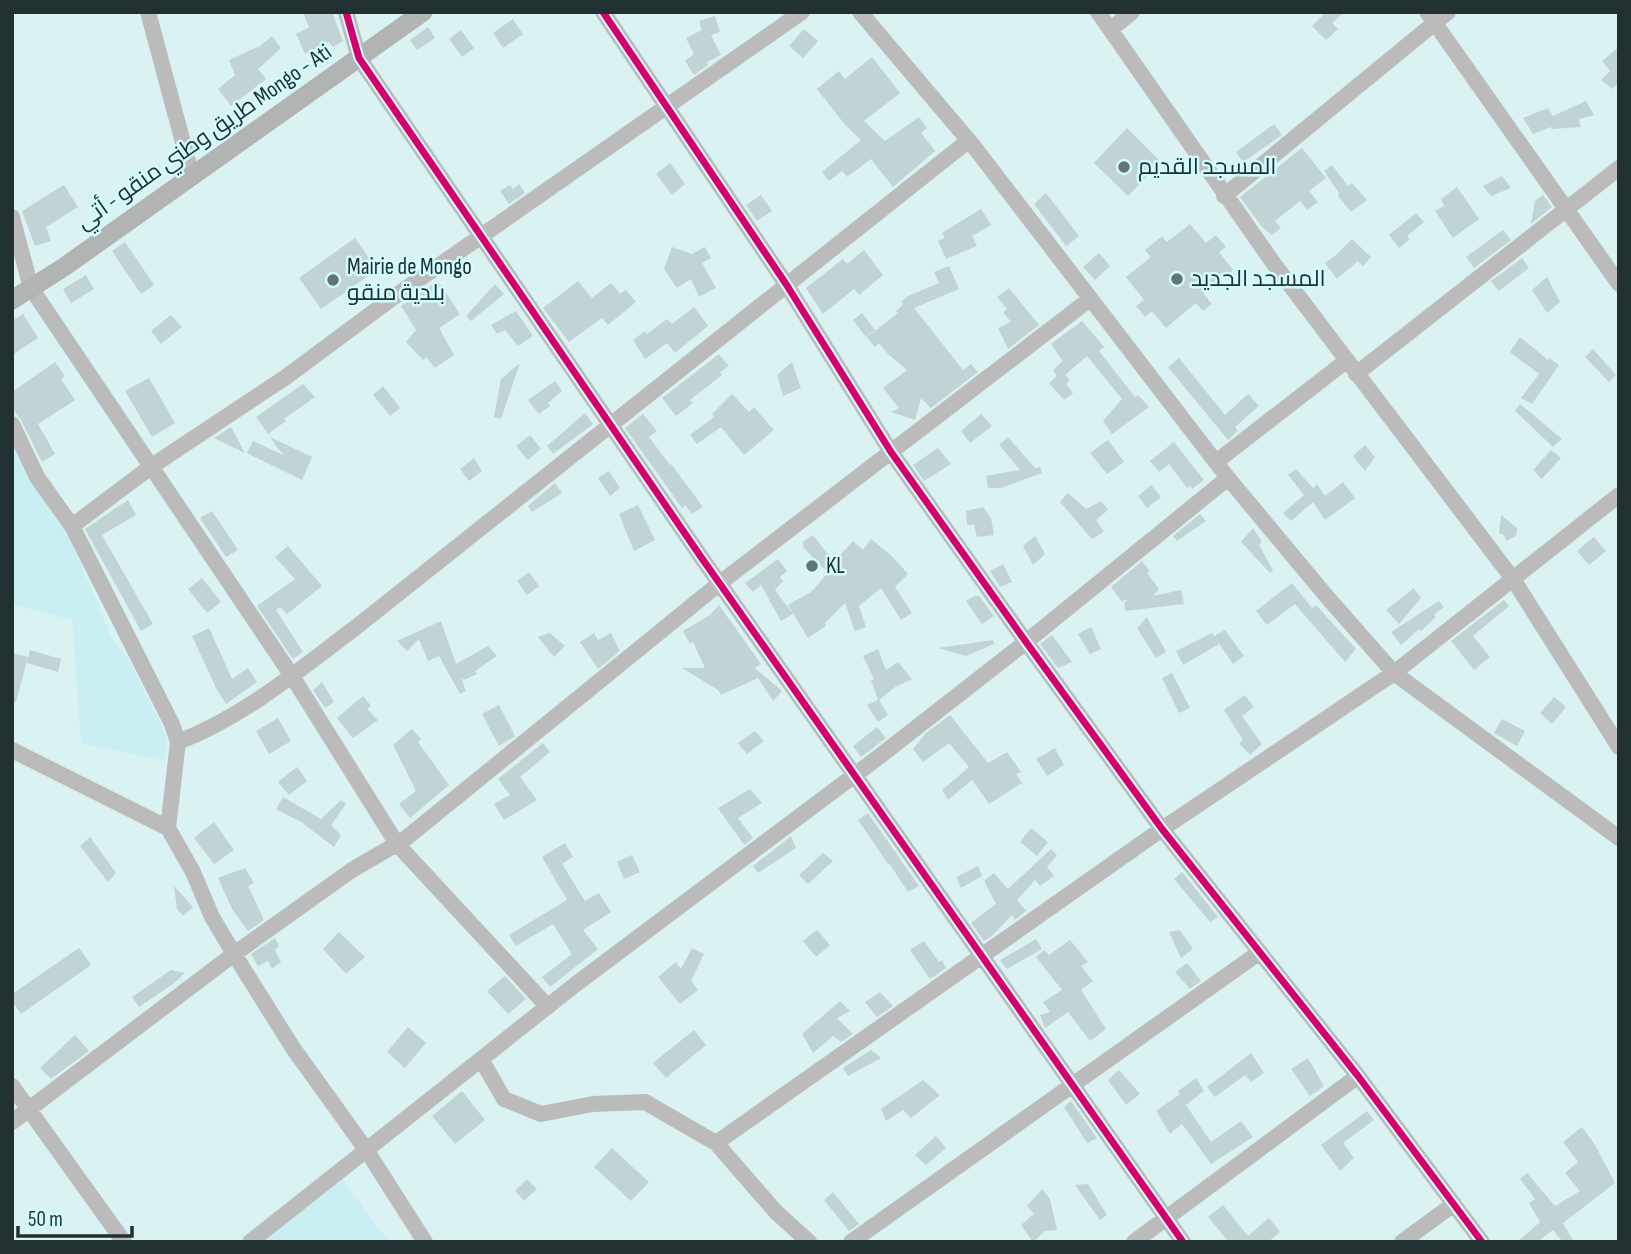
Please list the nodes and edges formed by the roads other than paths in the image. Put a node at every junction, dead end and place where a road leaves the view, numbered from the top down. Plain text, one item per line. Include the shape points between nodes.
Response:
1 (148, 12) edge
2 (346, 12) edge
3 (423, 12) edge
4 (603, 12) edge
5 (802, 12) edge
6 (860, 12) edge
7 (1098, 12) edge
8 (1132, 12) edge
9 (1437, 16) edge
10 (1111, 29) junction
11 (359, 58) junction
12 (668, 107) junction
13 (968, 141) junction
14 (1619, 168) edge
15 (192, 176) junction
16 (1224, 196) junction
17 (1568, 208) junction
18 (12, 217) edge
19 (482, 237) junction
20 (786, 284) junction
21 (1619, 284) edge
22 (31, 288) junction
23 (1090, 299) junction
24 (12, 300) edge
25 (1351, 367) junction
26 (12, 424) edge
27 (610, 424) junction
28 (891, 452) junction
29 (1216, 462) junction
30 (152, 466) junction
31 (1228, 478) junction
32 (1619, 495) edge
33 (72, 526) junction
34 (1513, 579) junction
35 (720, 583) junction
36 (1026, 642) junction
37 (1394, 673) junction
38 (292, 676) junction
39 (178, 742) junction
40 (1619, 747) edge
41 (12, 750) edge
42 (854, 775) junction
43 (168, 828) junction
44 (1162, 829) junction
45 (1619, 838) edge
46 (397, 844) junction
47 (1260, 953) junction
48 (234, 954) junction
49 (981, 956) junction
50 (548, 1007) junction
51 (481, 1059) junction
52 (1358, 1076) junction
53 (1074, 1084) junction
54 (12, 1086) edge
55 (29, 1108) junction
56 (12, 1122) edge
57 (716, 1143) junction
58 (367, 1151) junction
59 (1454, 1204) junction
60 (1167, 1217) junction
61 (124, 1242) edge
62 (250, 1242) edge
63 (425, 1242) edge
64 (809, 1242) edge
65 (850, 1242) edge
66 (1134, 1242) edge
67 (1184, 1242) edge
68 (1402, 1242) edge
69 (1482, 1242) edge

1 - 15 street
2 - 11 street
3 - 11 main road, طريق وطني منقو - أتي Mongo - Ati
4 - 12 street
5 - 12 street
6 - 13 street
7 - 10 street
8 - 10 street
9 - 16 street
9 - 17 street
10 - 16 street
11 - 15 main road, طريق وطني منقو - أتي Mongo - Ati
11 - 19 street
12 - 19 street
12 - 20 street
13 - 20 street
13 - 23 street
14 - 17 street
15 - 22 main road, طريق وطني منقو - أتي Mongo - Ati
16 - 25 street
17 - 21 street
17 - 25 street
18 - 22 street
19 - 27 street
19 - 30 street
20 - 27 street
20 - 28 street
22 - 24 main road, طريق وطني منقو - أتي Mongo - Ati
22 - 30 street
23 - 28 street
23 - 29 street
25 - 29 street
25 - 34 street
26 - 33 street via 37,477
27 - 35 street
27 - 38 street
28 - 35 street
28 - 36 street
29 - 31 street
30 - 33 street
30 - 38 street
31 - 36 street
31 - 37 street
32 - 34 street
33 - 39 street
34 - 37 street
34 - 40 street
35 - 42 street
35 - 46 street
36 - 42 street
36 - 44 street
37 - 44 street
37 - 45 street
38 - 39 street via 261,699
38 - 46 street
39 - 43 street
41 - 43 street
42 - 49 street
42 - 50 street
43 - 48 street
44 - 47 street
44 - 49 street
46 - 48 street via 352,870
46 - 50 street
47 - 52 street
47 - 53 street
48 - 55 street
48 - 58 street via 310,1073
49 - 53 street
49 - 57 street
50 - 51 street
51 - 57 street via 504,1098 541,1114 593,1104 645,1102
51 - 58 street
52 - 59 street
52 - 60 street
53 - 60 street
53 - 65 street
54 - 55 street
55 - 56 street
55 - 61 street
57 - 64 street via 776,1212
58 - 62 street
58 - 63 street
59 - 68 street
59 - 69 street
60 - 66 street
60 - 67 street

